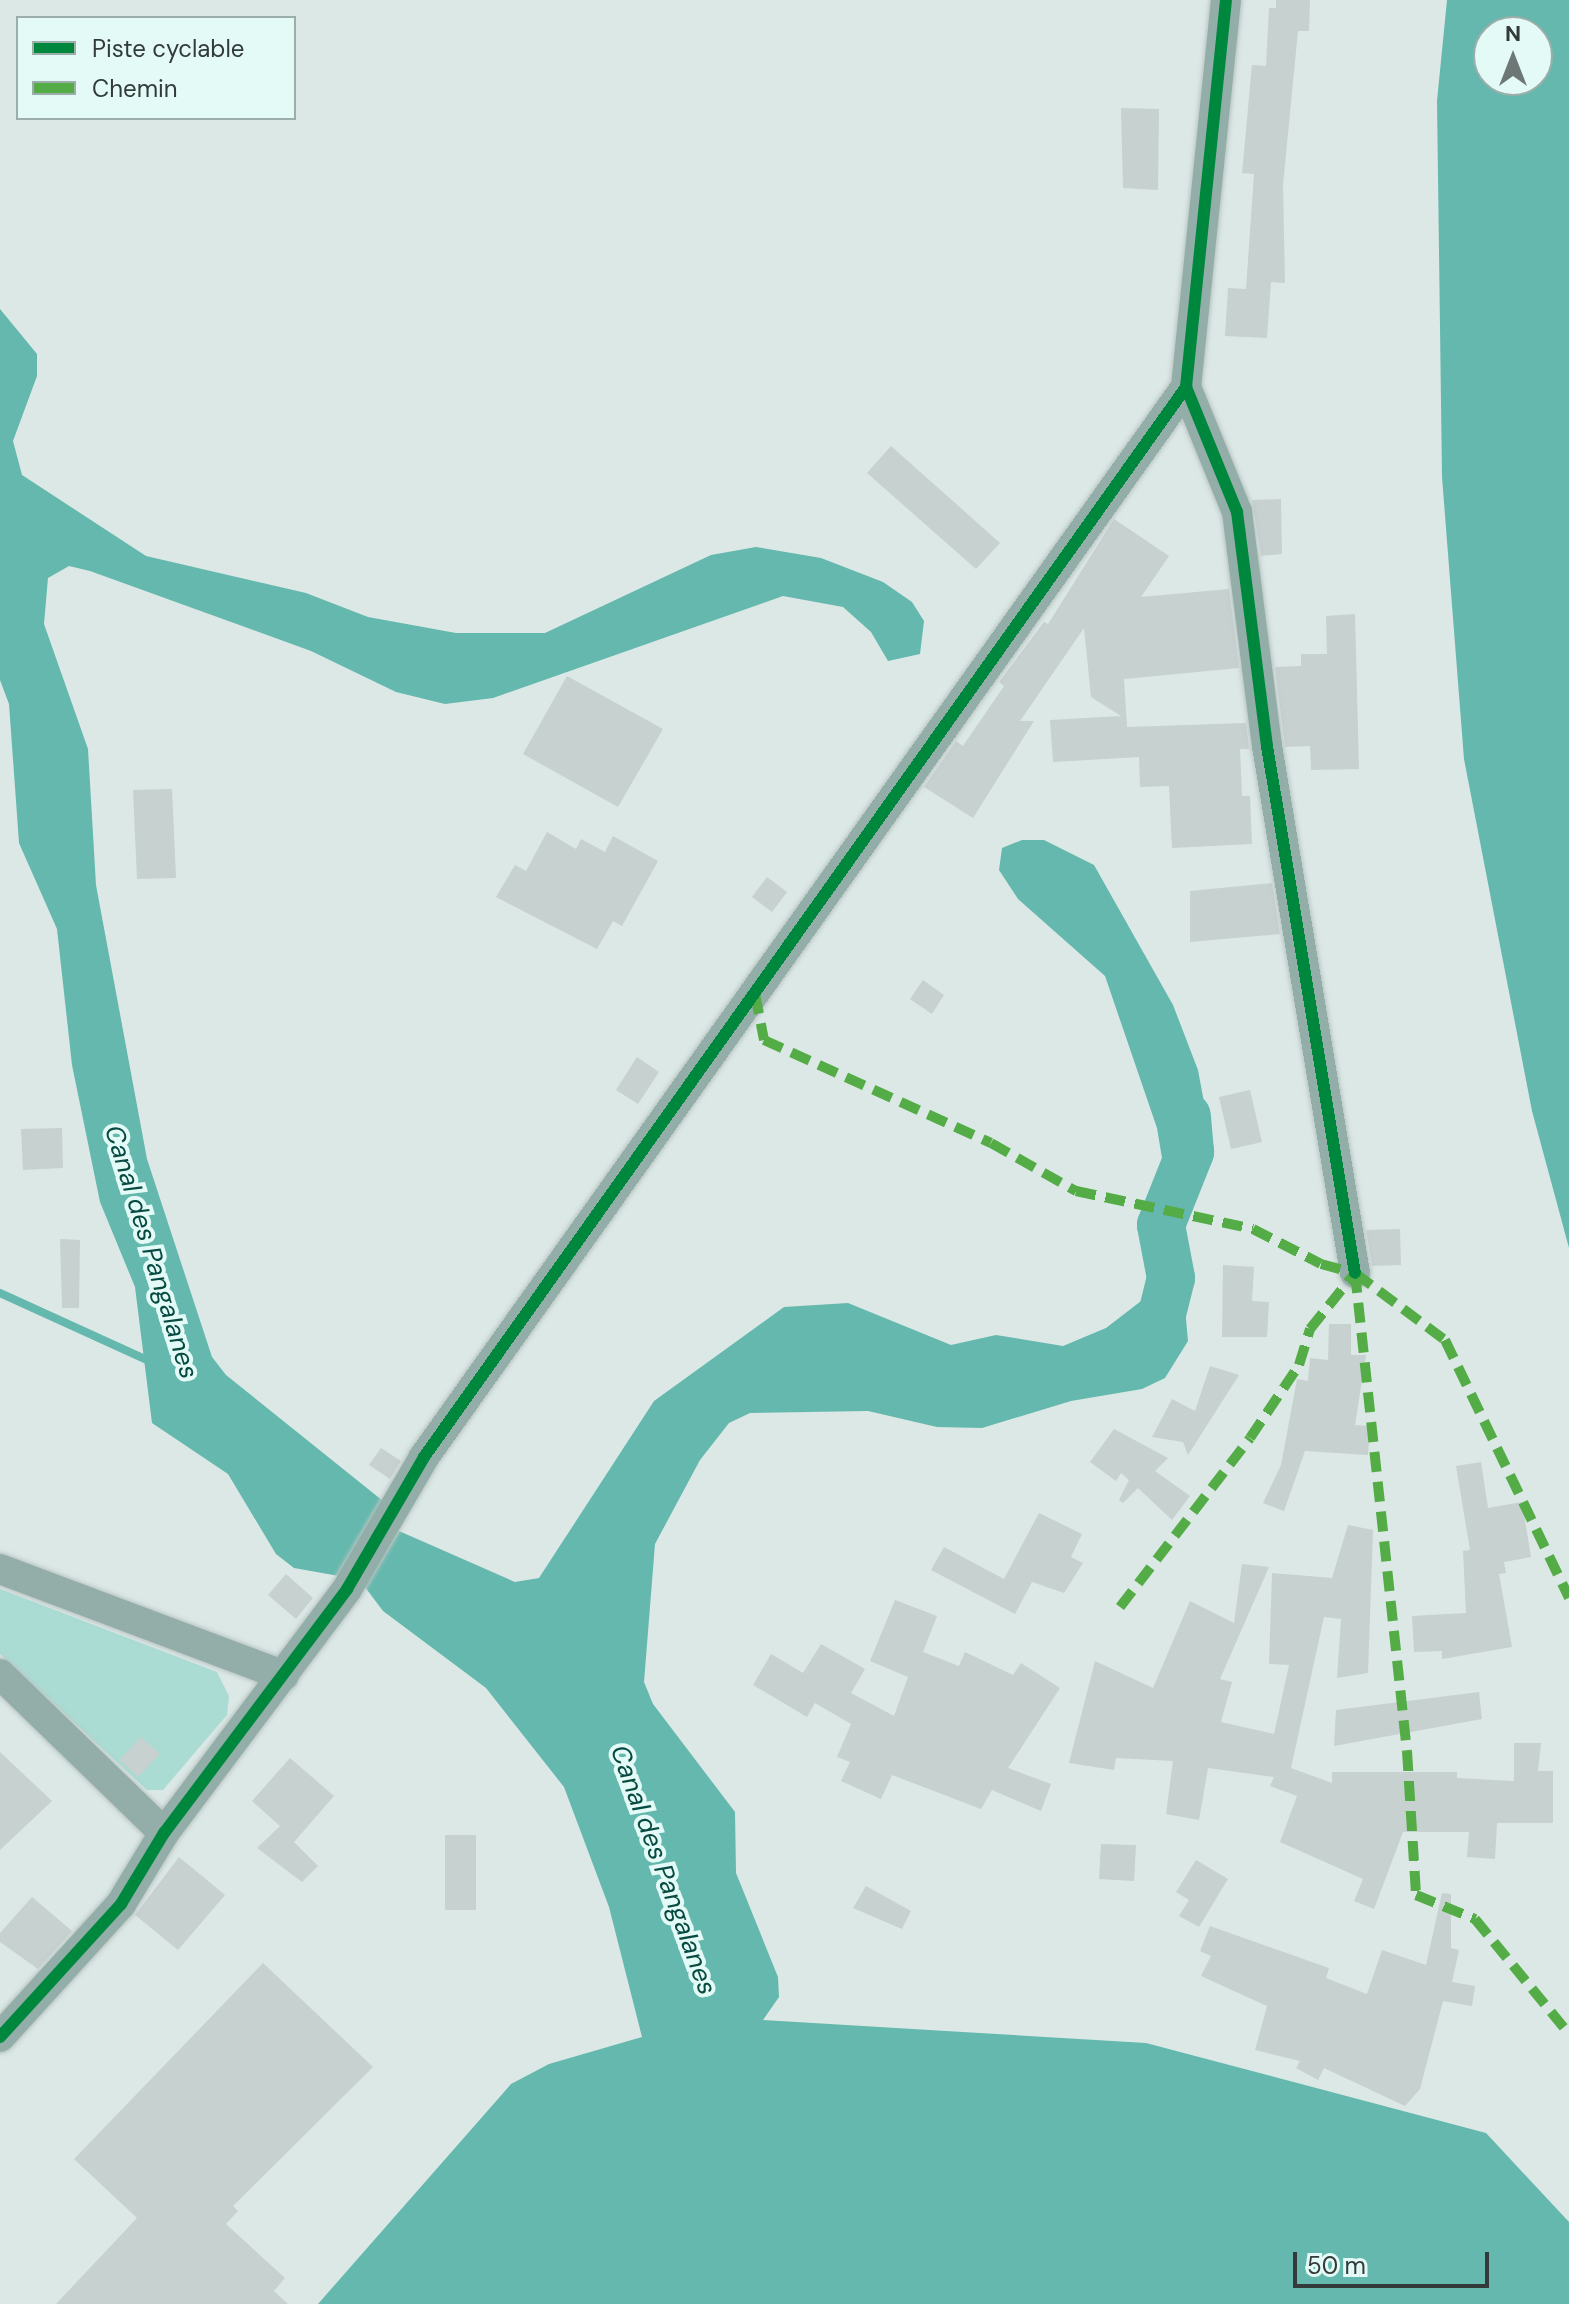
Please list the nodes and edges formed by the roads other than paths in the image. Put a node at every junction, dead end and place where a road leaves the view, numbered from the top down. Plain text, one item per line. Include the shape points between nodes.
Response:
1 (1226, 0) edge
2 (1186, 387) junction
3 (1355, 1273) dead end
4 (0, 1569) edge
5 (0, 1674) edge
6 (284, 1676) junction
7 (164, 1833) junction
8 (0, 2037) edge

1 - 2 street
2 - 3 street via 1237,512 1267,746
2 - 6 street via 424,1457 347,1589
4 - 6 street
5 - 7 street
6 - 7 street
7 - 8 street via 121,1904

